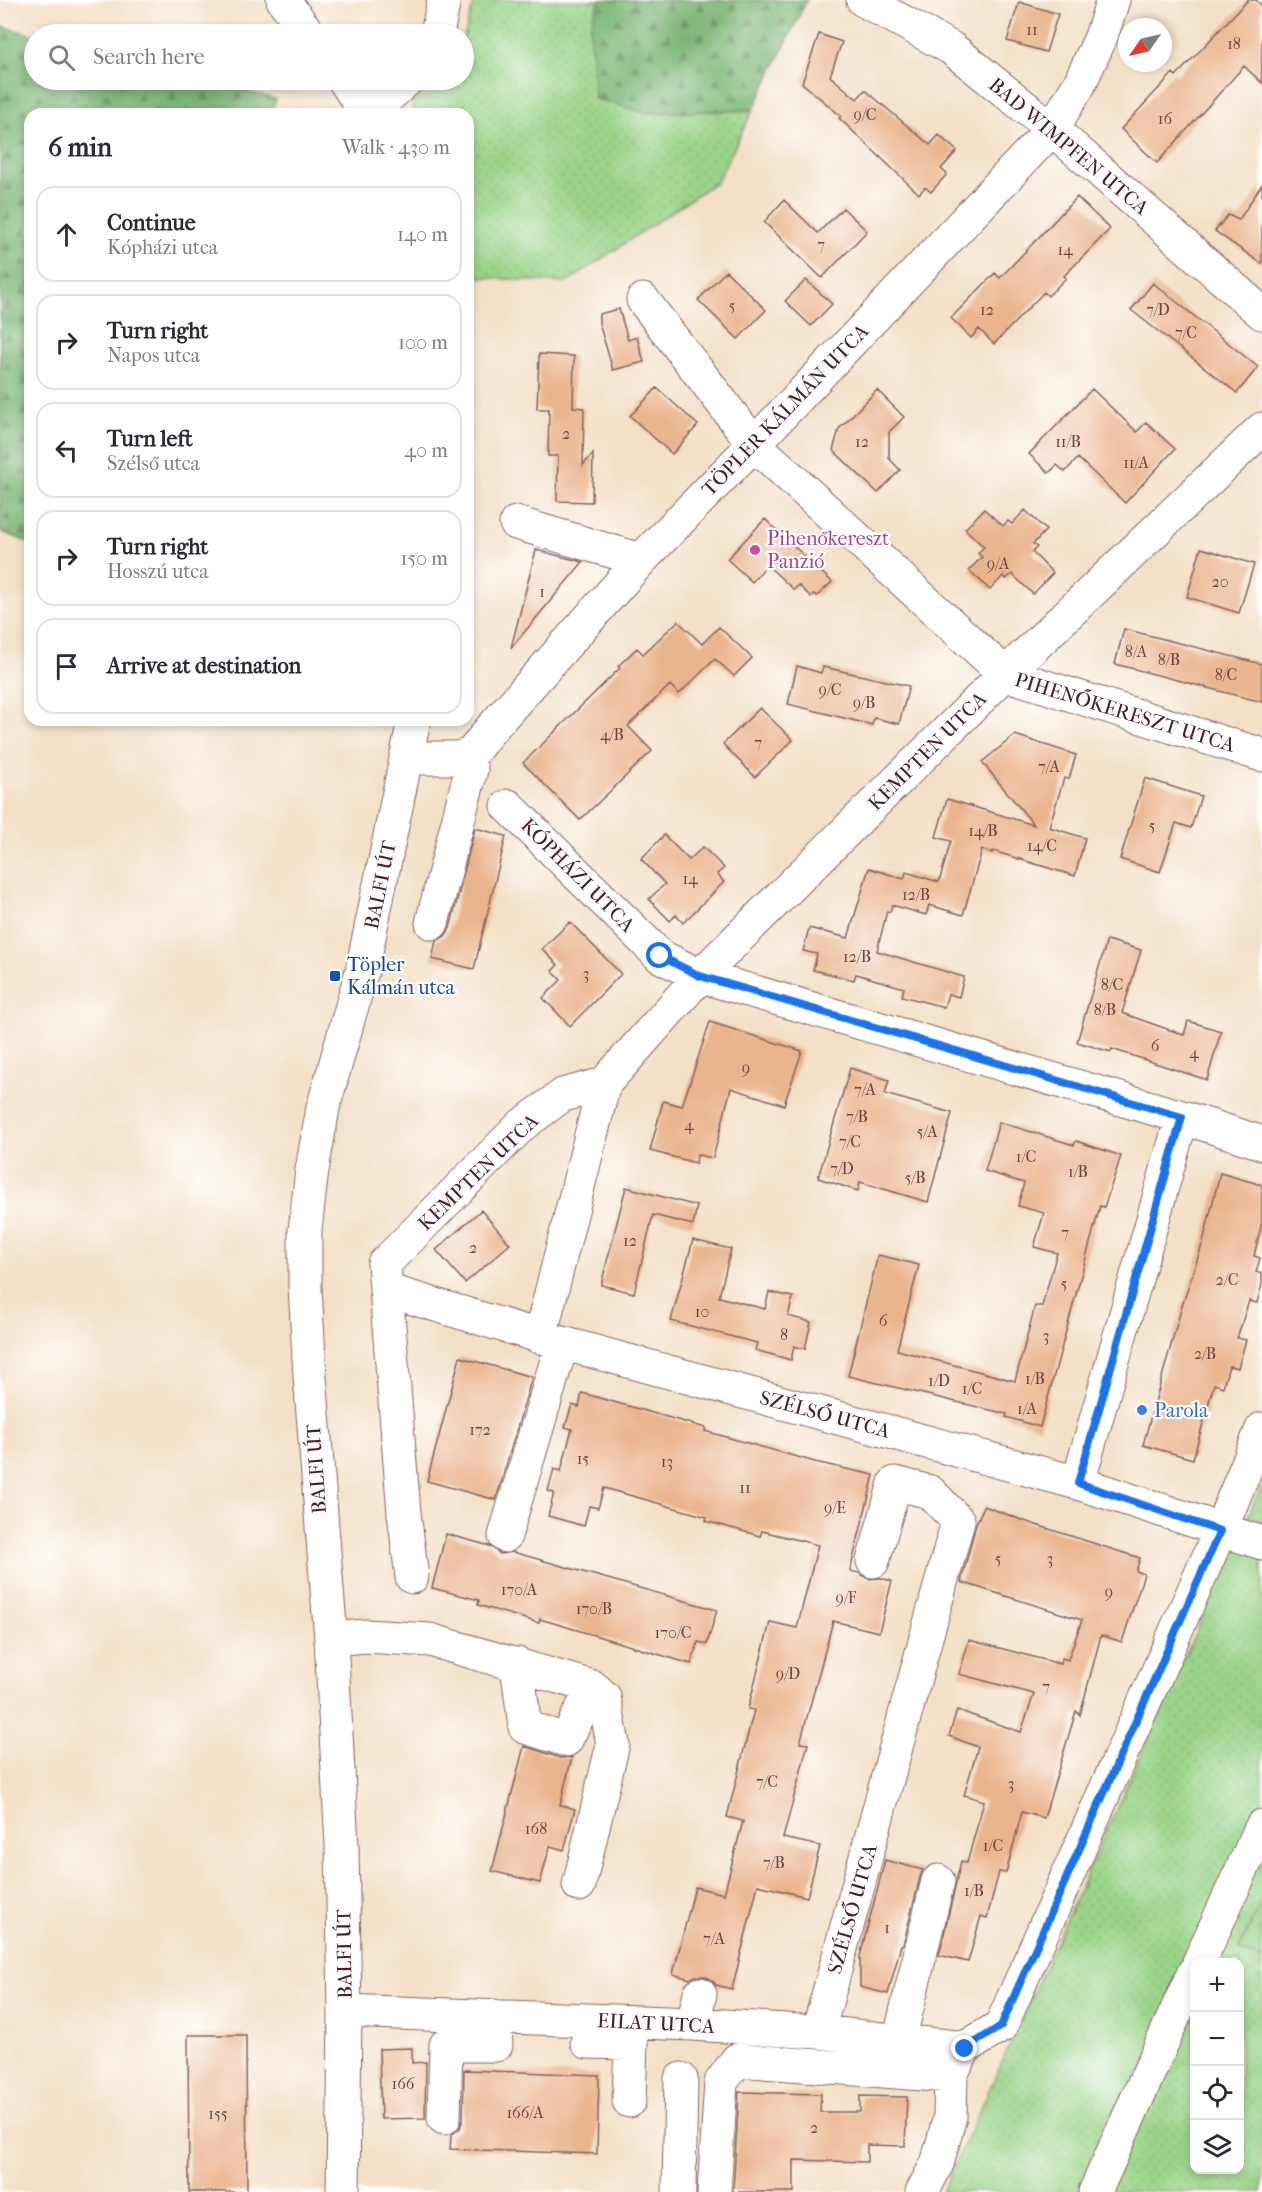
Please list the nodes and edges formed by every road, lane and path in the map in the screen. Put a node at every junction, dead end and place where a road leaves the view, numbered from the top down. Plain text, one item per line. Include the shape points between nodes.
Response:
1 (444, 0) edge
2 (863, 0) edge
3 (1113, 0) edge
4 (439, 24) edge
5 (351, 90) edge
6 (396, 90) edge
7 (363, 108) edge
8 (372, 108) edge
9 (1052, 129) junction
10 (643, 300) dead end
11 (1262, 313) edge
12 (1262, 429) edge
13 (754, 444) junction
14 (516, 523) dead end
15 (641, 560) junction
16 (1005, 674) junction
17 (413, 726) edge
18 (1262, 755) edge
19 (407, 758) junction
20 (465, 764) junction
21 (508, 806) dead end
22 (432, 923) dead end
23 (700, 976) junction
24 (604, 1084) junction
25 (1182, 1117) junction
26 (1262, 1143) edge
27 (386, 1290) junction
28 (551, 1340) junction
29 (1262, 1429) edge
30 (1078, 1483) junction
31 (1220, 1531) junction
32 (505, 1536) dead end
33 (1262, 1543) edge
34 (873, 1561) dead end
35 (412, 1577) dead end
36 (331, 1639) junction
37 (517, 1664) junction
38 (593, 1687) junction
39 (1262, 1826) edge
40 (938, 1881) dead end
41 (579, 1885) dead end
42 (1201, 1958) edge
43 (1190, 1981) edge
44 (345, 2011) junction
45 (494, 2016) junction
46 (581, 2020) junction
47 (818, 2032) junction
48 (899, 2041) junction
49 (958, 2061) junction
50 (681, 2079) dead end
51 (630, 2101) dead end
52 (444, 2118) dead end
53 (343, 2192) edge
54 (679, 2192) edge
55 (714, 2192) edge
56 (922, 2192) edge
57 (1095, 2192) edge

1 - 4 street
2 - 9 street, BAD WIMPFEN UTCA via 951,48
3 - 9 street, TÖPLER KÁLMÁN UTCA via 1079,85
5 - 7 street
6 - 8 street
9 - 11 street, BAD WIMPFEN UTCA
9 - 13 street, TÖPLER KÁLMÁN UTCA
10 - 13 street, PIHENŐKERESZT UTCA
12 - 16 street, KEMPTEN UTCA
13 - 15 street, TÖPLER KÁLMÁN UTCA
13 - 16 street, PIHENŐKERESZT UTCA
14 - 15 street
15 - 20 street, TÖPLER KÁLMÁN UTCA via 489,731
16 - 18 street, PIHENŐKERESZT UTCA
16 - 23 street, KEMPTEN UTCA
17 - 19 street, BALFI ÚT
19 - 20 street
19 - 36 street, BALFI ÚT via 362,971 323,1108 305,1230 310,1376
20 - 22 street
21 - 23 street, KÓPHÁZI UTCA via 660,956
23 - 24 street, KEMPTEN UTCA
23 - 25 street, KÓPHÁZI UTCA
24 - 27 street, KEMPTEN UTCA via 563,1095 522,1125 384,1264
24 - 28 street, KEMPTEN UTCA
25 - 26 street, KÓPHÁZI UTCA
25 - 30 street
27 - 28 street, SZÉLSŐ UTCA
27 - 35 street, KEMPTEN UTCA
28 - 30 street, SZÉLSŐ UTCA
28 - 32 street, KEMPTEN UTCA
29 - 31 street
30 - 31 street, SZÉLSŐ UTCA
31 - 33 street, SZÉLSŐ UTCA
31 - 49 street via 1001,2026
34 - 47 street, SZÉLSŐ UTCA via 895,1483 930,1492 958,1521
36 - 37 street via 366,1636 430,1640
36 - 44 street, BALFI ÚT via 342,1846
37 - 38 street
37 - 38 street via 525,1727 566,1740
38 - 41 street via 604,1697 613,1744
39 - 42 street
40 - 48 street
43 - 57 street
44 - 45 street, EILAT UTCA
44 - 53 street, BALFI ÚT
45 - 46 street, EILAT UTCA
45 - 52 street via 496,2045 446,2045
46 - 47 street, EILAT UTCA via 696,2009
46 - 51 street via 580,2042 631,2043
47 - 48 street, EILAT UTCA
48 - 49 street, EILAT UTCA
49 - 55 street via 950,2076 737,2060 721,2082
49 - 56 street via 950,2116 937,2164
50 - 54 street

